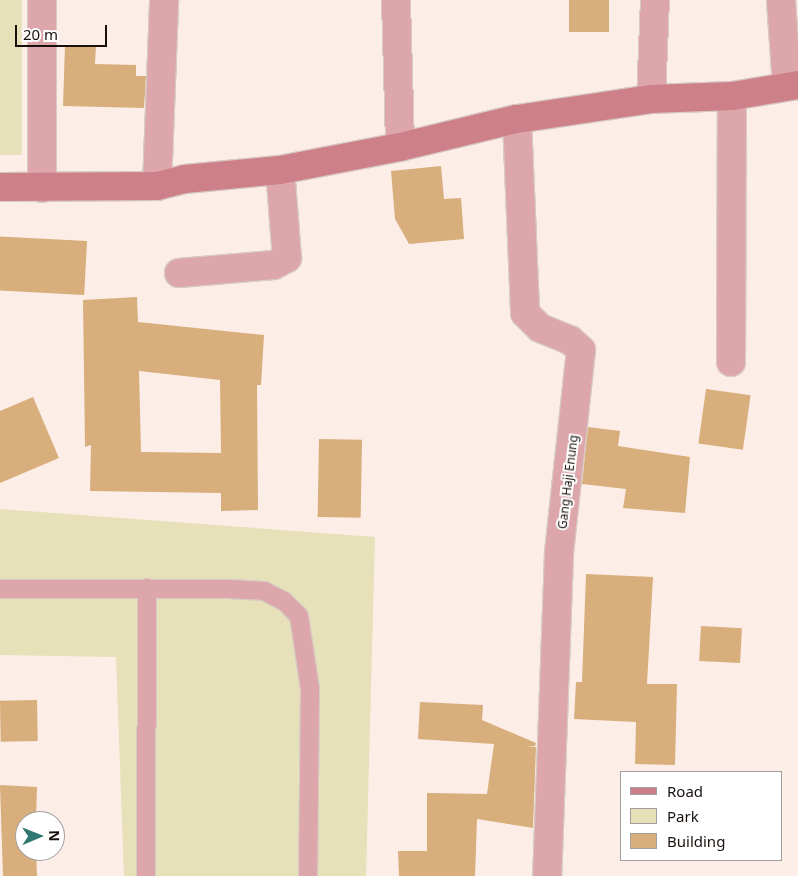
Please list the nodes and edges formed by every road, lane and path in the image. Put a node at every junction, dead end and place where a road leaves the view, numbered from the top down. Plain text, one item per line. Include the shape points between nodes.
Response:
1 (42, 0) edge
2 (164, 0) edge
3 (396, 0) edge
4 (655, 0) edge
5 (781, 0) edge
6 (792, 85) edge
7 (732, 96) junction
8 (651, 99) junction
9 (517, 120) junction
10 (400, 147) junction
11 (280, 170) junction
12 (157, 186) junction
13 (0, 187) edge
14 (42, 188) junction
15 (179, 273) dead end
16 (731, 362) dead end
17 (147, 588) junction
18 (0, 589) edge
19 (146, 876) edge
20 (308, 876) edge
21 (547, 876) edge

1 - 14 street
2 - 12 street
3 - 10 street
4 - 8 street
5 - 6 street
6 - 7 main road
7 - 8 main road
7 - 16 street
8 - 9 main road
9 - 10 main road
9 - 21 street, Gang Haji Enung via 525,313 540,328 570,340 581,350 559,554
10 - 11 main road
11 - 12 main road via 185,179
11 - 15 street via 287,258 274,265
12 - 14 main road
13 - 14 main road
17 - 18 lane
17 - 19 lane
17 - 20 lane via 264,591 284,601 298,616 310,689

